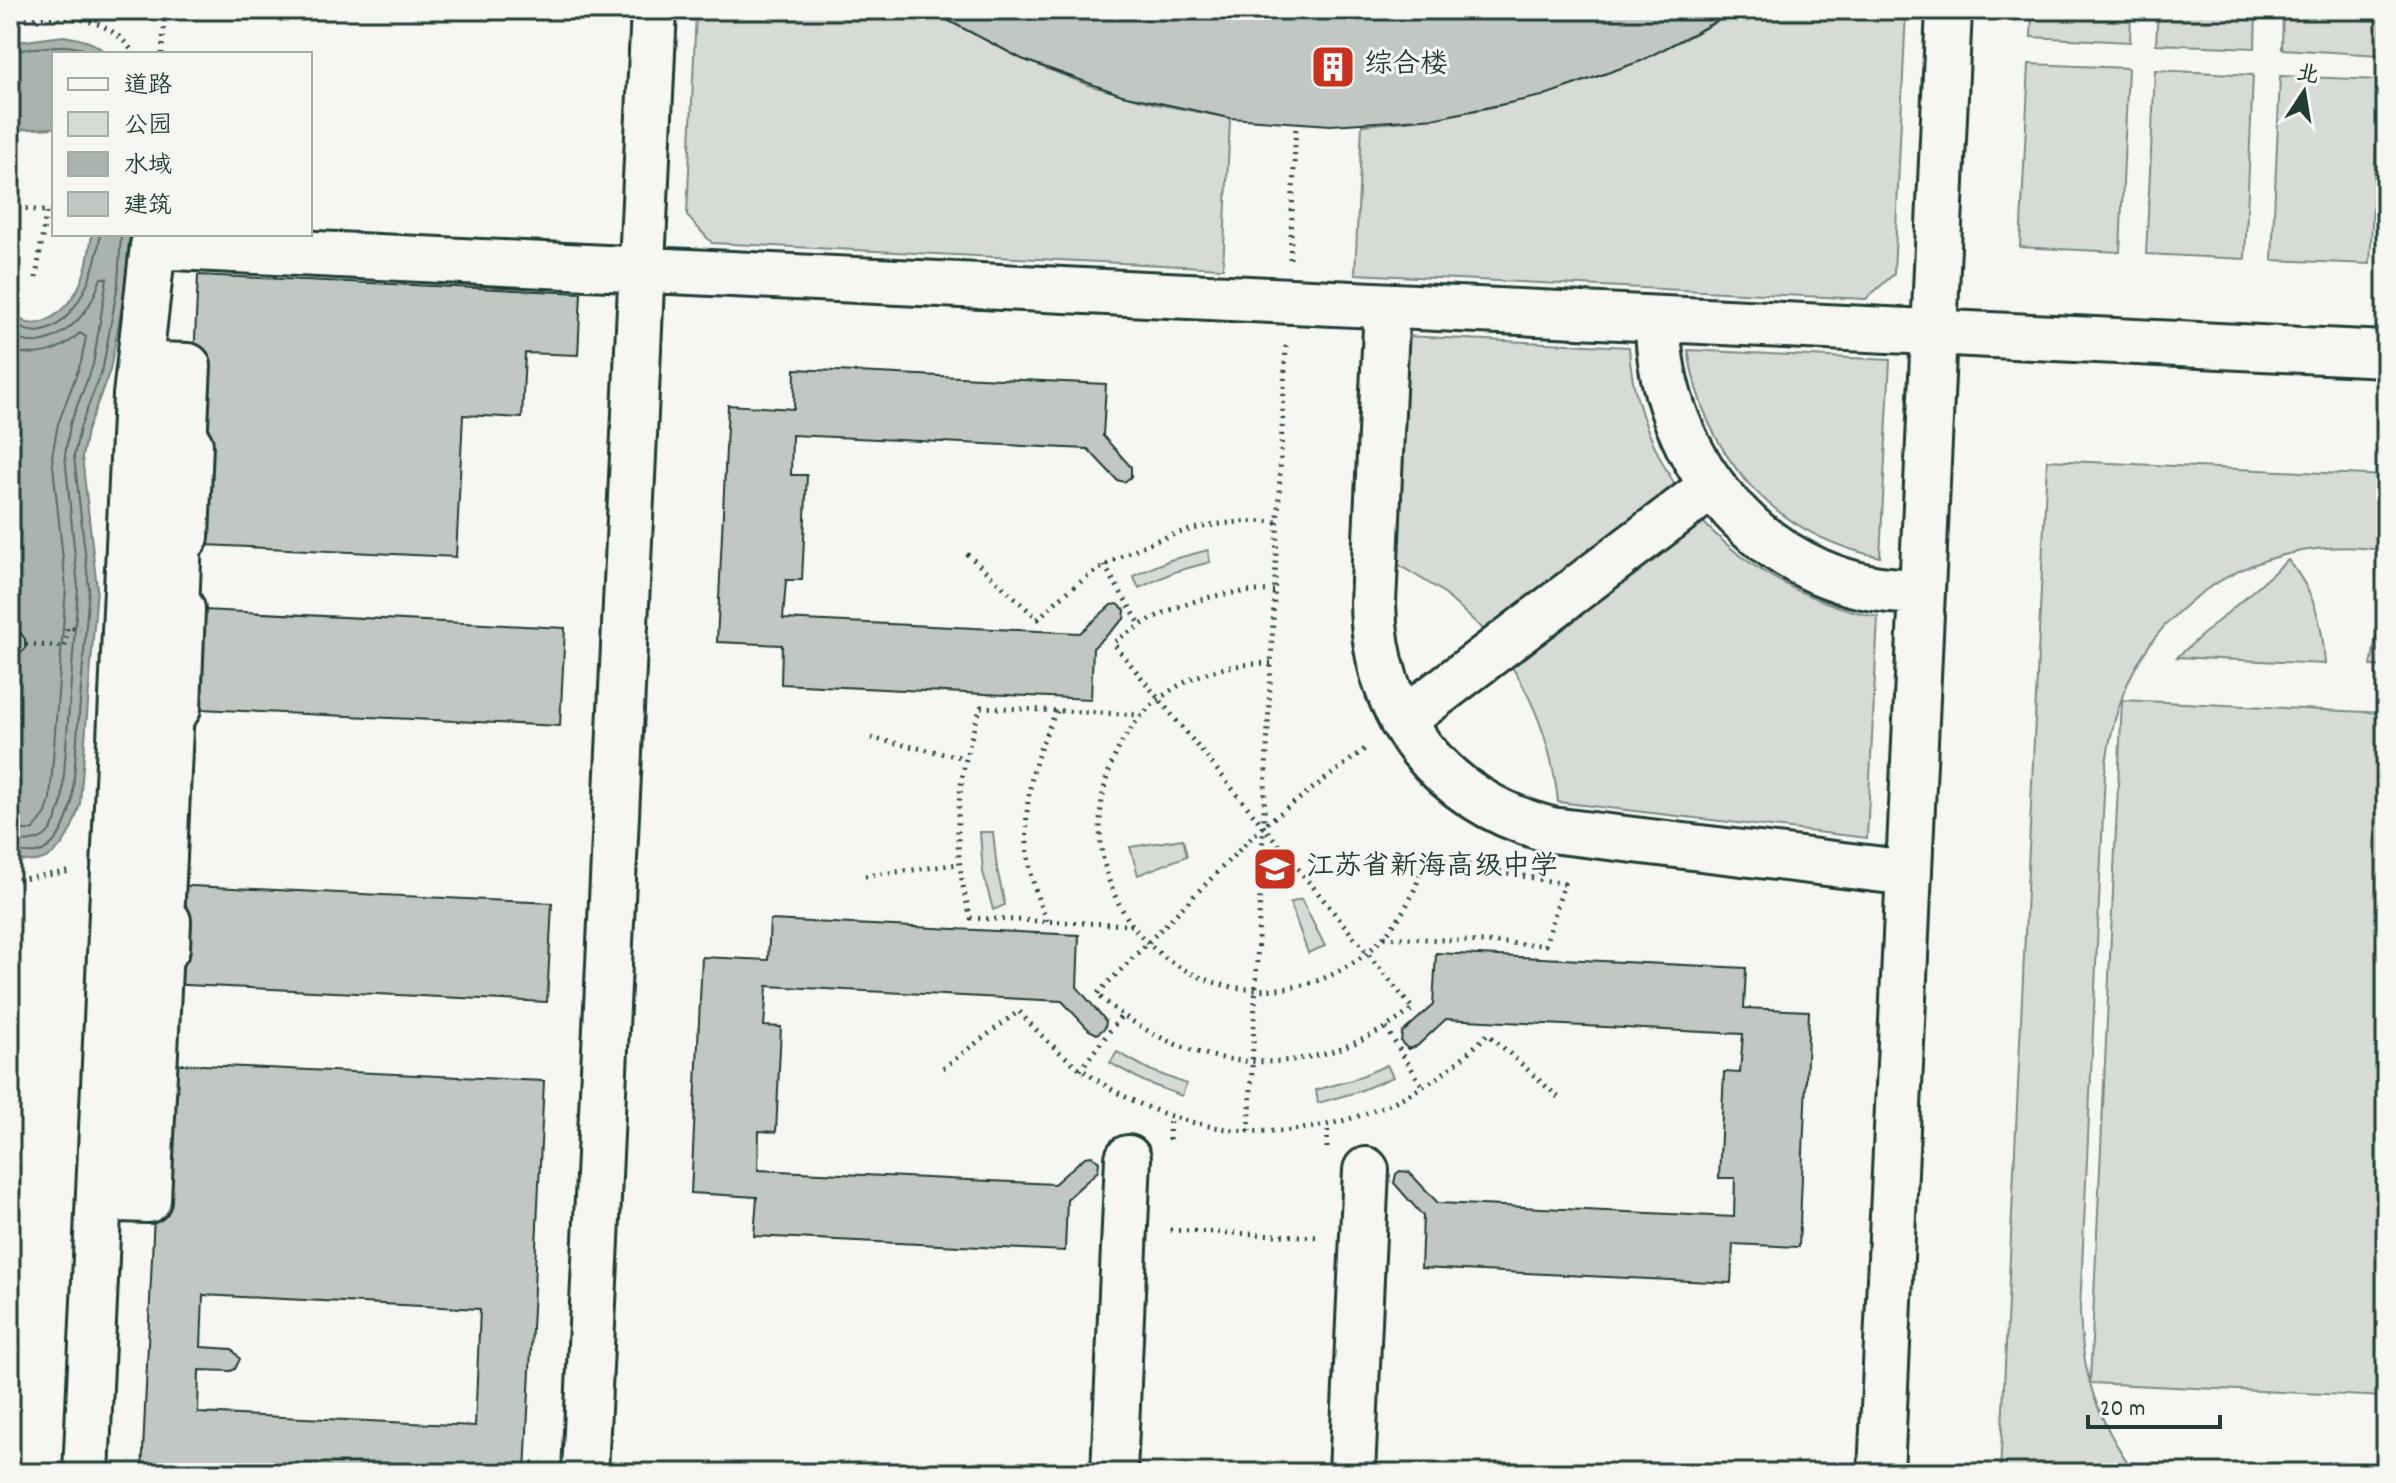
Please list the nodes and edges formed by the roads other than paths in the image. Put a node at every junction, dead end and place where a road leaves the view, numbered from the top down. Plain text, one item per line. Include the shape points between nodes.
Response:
1 (654, 10) edge
2 (1949, 10) edge
3 (641, 269) junction
4 (1387, 306) junction
5 (1658, 319) junction
6 (1934, 332) junction
7 (2386, 354) edge
8 (158, 365) joint
9 (1712, 486) junction
10 (1922, 591) junction
11 (1402, 721) junction
12 (1909, 873) junction
13 (1128, 1158) dead end
14 (1366, 1170) dead end
15 (86, 1473) edge
16 (585, 1473) edge
17 (1114, 1473) edge
18 (1352, 1473) edge
19 (1881, 1473) edge

1 - 3 street
2 - 6 street
3 - 4 street
3 - 15 street via 153,246 136,395
3 - 16 street
4 - 5 street
4 - 11 street via 1373,619 1379,665
5 - 6 street
5 - 9 street via 1669,404
6 - 7 street
6 - 10 street
8 - 8 street via 188,366 184,445 190,445 186,537 179,537 178,708 171,707 161,921 168,921 167,948 160,947 148,1200 133,1200 118,1199
9 - 10 street via 1764,539 1813,567 1865,585
9 - 11 street
10 - 12 street
11 - 12 street via 1431,761 1466,792 1536,826
12 - 19 street
13 - 17 street
14 - 18 street

